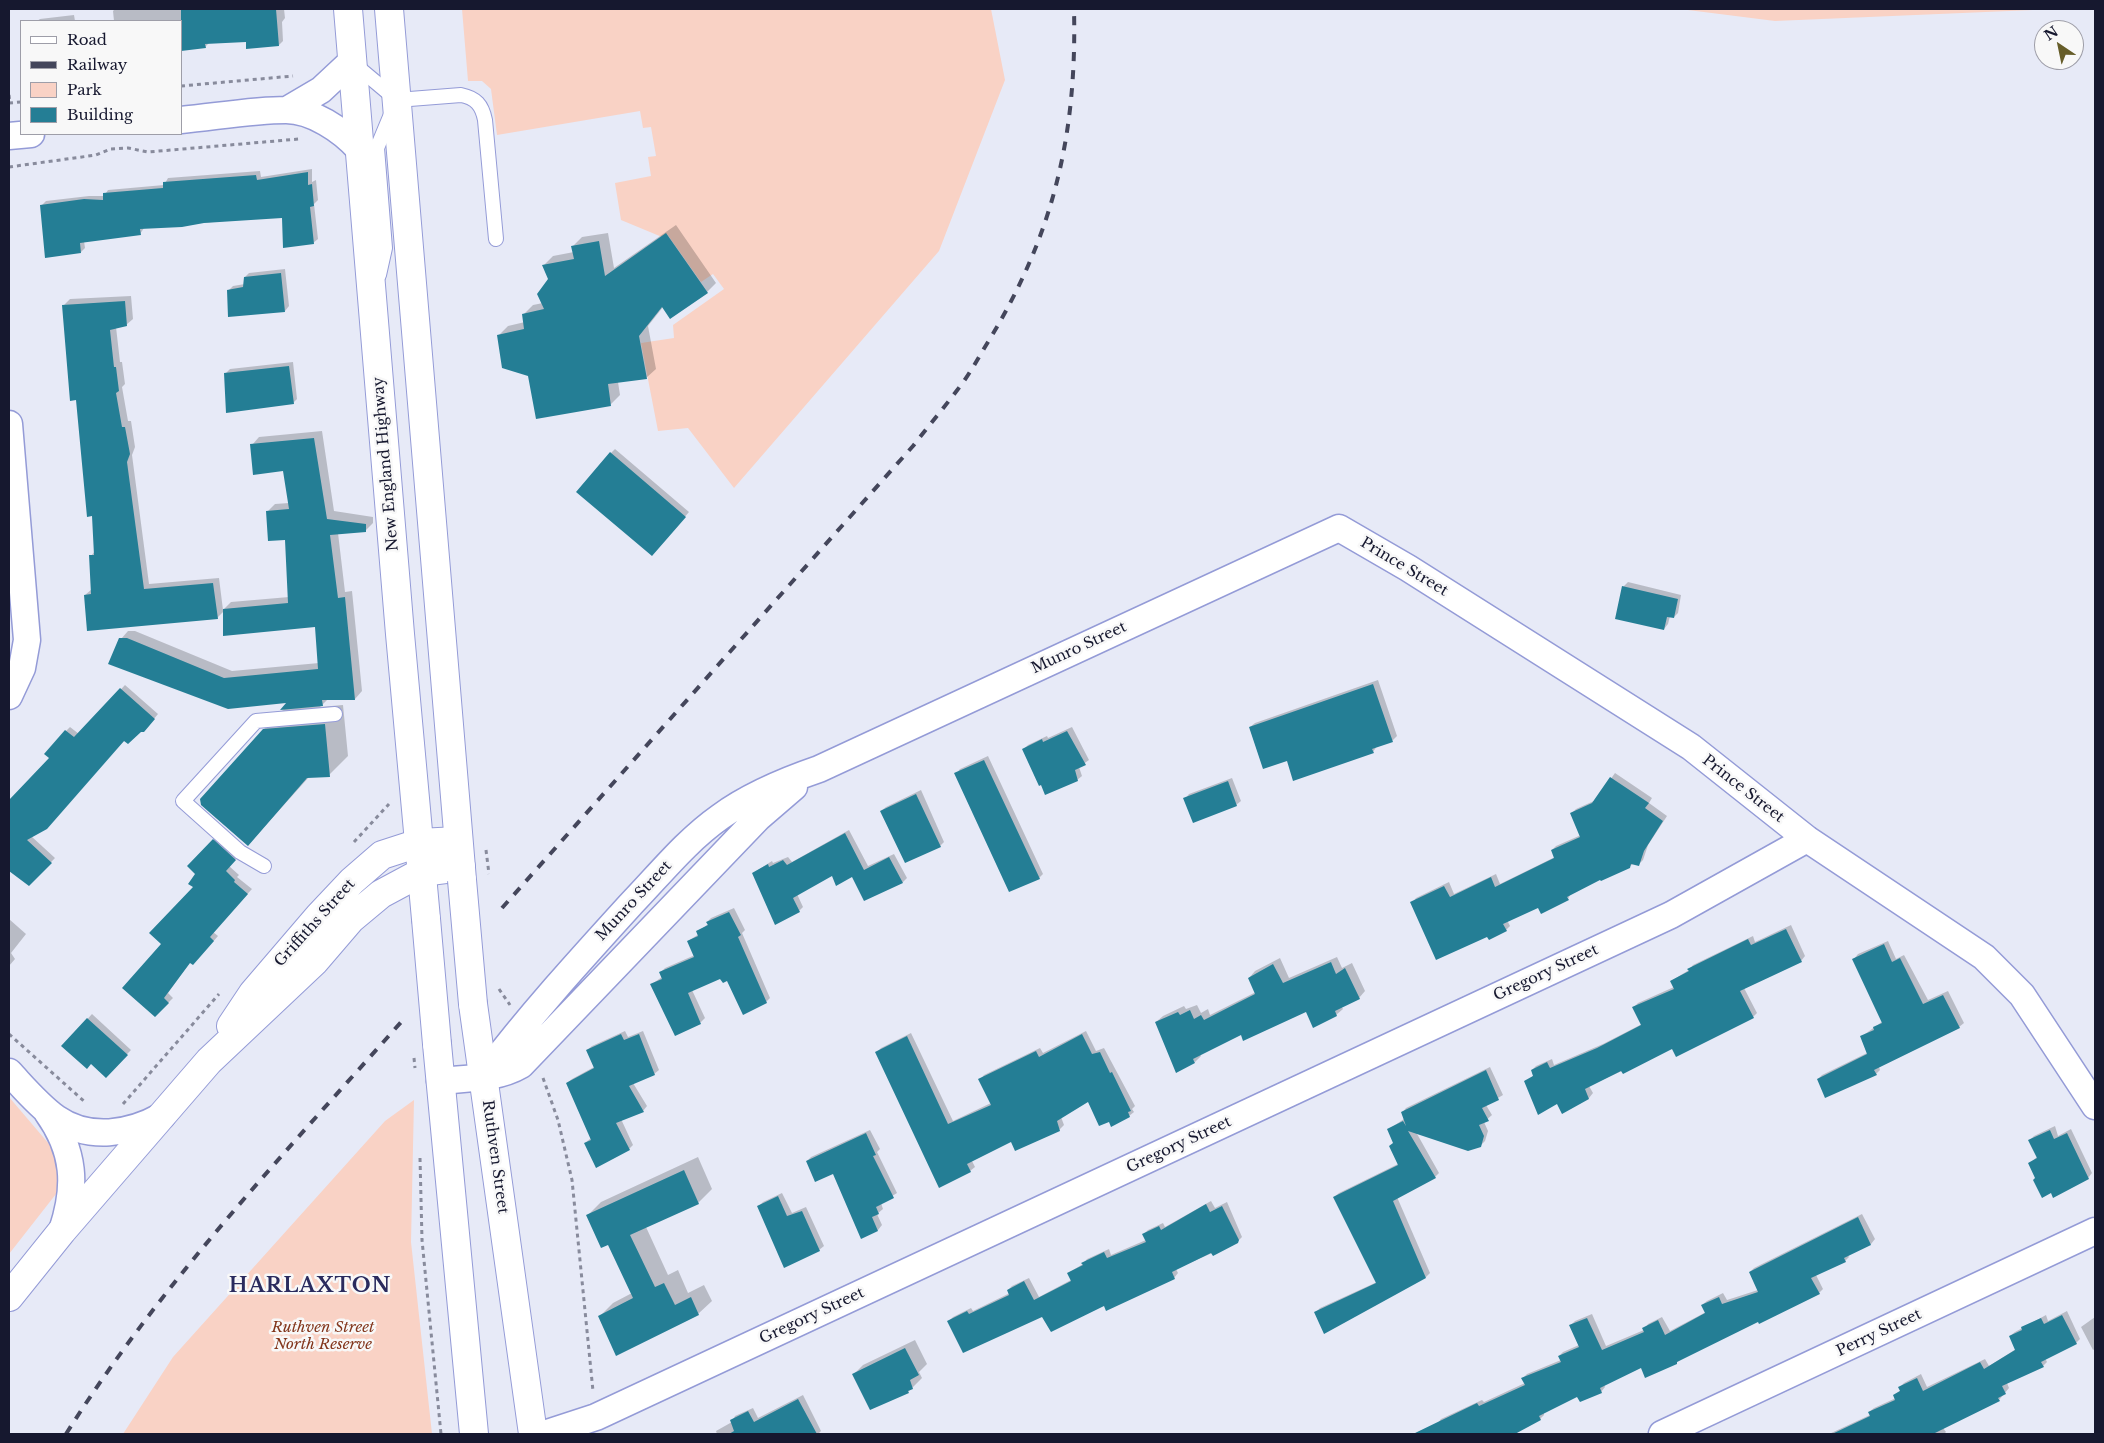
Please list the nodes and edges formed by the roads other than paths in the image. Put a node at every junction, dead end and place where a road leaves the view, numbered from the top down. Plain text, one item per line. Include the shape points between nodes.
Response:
1 (348, 9) edge
2 (389, 9) edge
3 (391, 36) junction
4 (351, 62) junction
5 (396, 100) junction
6 (287, 110) junction
7 (182, 120) edge
8 (359, 149) junction
9 (496, 239) dead end
10 (372, 308) junction
11 (9, 424) edge
12 (1339, 528) joint
13 (9, 696) edge
14 (335, 714) dead end
15 (819, 769) junction
16 (1807, 839) junction
17 (419, 843) junction
18 (460, 863) junction
19 (264, 866) dead end
20 (422, 872) junction
21 (209, 1061) junction
22 (9, 1072) edge
23 (483, 1076) junction
24 (428, 1079) junction
25 (2095, 1106) edge
26 (45, 1110) junction
27 (162, 1116) junction
28 (62, 1231) junction
29 (2095, 1231) edge
30 (9, 1298) edge
31 (474, 1434) edge
32 (533, 1434) edge
33 (544, 1434) edge
34 (1662, 1434) edge

1 - 4 main road, New England Highway
2 - 3 main road
3 - 4 main road via 389,52 378,64 369,67
3 - 5 main road
4 - 5 lane
4 - 6 street via 321,90
4 - 8 main road, New England Highway
5 - 9 lane via 461,95 478,102 485,120
5 - 10 lane via 377,148 385,248
5 - 18 main road
6 - 7 street
6 - 8 street via 322,120
8 - 10 main road, New England Highway
10 - 17 main road, New England Highway
11 - 13 street via 27,640 22,668
12 - 15 street, Munro Street
12 - 16 street, Prince Street via 1691,747
14 - 19 lane via 256,721 184,802 240,852
15 - 23 street, Munro Street via 758,818 533,1054 504,1074
15 - 23 street, Munro Street via 767,788 721,816 699,834 589,950
16 - 25 street, Prince Street via 1984,956 2022,995
16 - 33 street, Gregory Street via 1671,915 596,1418
17 - 18 main road, Griffiths Street
17 - 20 main road, New England Highway
17 - 21 main road, Griffiths Street via 384,854 344,890 252,993
18 - 20 main road, Griffiths Street
18 - 23 main road, Ruthven Street, bridge
20 - 21 main road, Griffiths Street via 362,909 315,961
20 - 24 main road, New England Highway, bridge via 437,1044
21 - 27 main road, Griffiths Street
22 - 26 street
23 - 24 street, Munro Street
23 - 32 main road, Ruthven Street
24 - 31 main road
26 - 27 street via 71,1126 115,1133 132,1130
26 - 28 street via 64,1140 72,1172 72,1192
27 - 28 main road, Griffiths Street
28 - 30 main road, Griffiths Street
29 - 34 street, Perry Street

